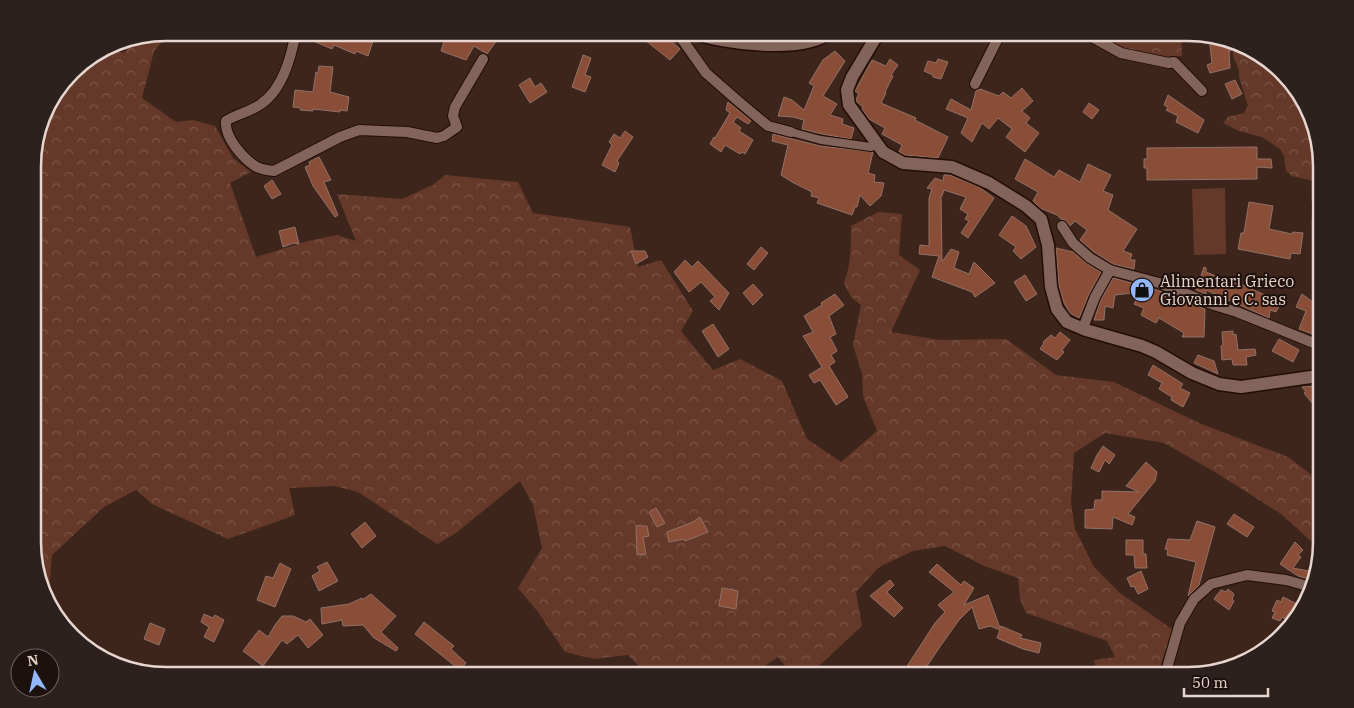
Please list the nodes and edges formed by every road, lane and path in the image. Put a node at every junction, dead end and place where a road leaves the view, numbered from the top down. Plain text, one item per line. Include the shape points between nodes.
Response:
1 (684, 41) edge
2 (727, 41) edge
3 (809, 41) edge
4 (873, 41) edge
5 (996, 41) edge
6 (1099, 41) edge
7 (294, 42) edge
8 (483, 58) dead end
9 (975, 84) dead end
10 (1202, 91) dead end
11 (790, 132) joint
12 (871, 147) dead end
13 (1062, 226) dead end
14 (1110, 270) junction
15 (1083, 328) junction
16 (1313, 343) edge
17 (1313, 378) edge
18 (1305, 585) edge
19 (1168, 666) edge

1 - 11 street via 706,73 738,101 768,126
2 - 3 street via 760,46
4 - 15 street via 847,90 849,105 883,152 903,163 952,167 988,183 1041,219 1057,309 1067,322
5 - 9 street
6 - 10 street via 1121,53 1174,62
7 - 8 street via 280,82 272,95 260,105 226,121 225,127 235,146 255,166 266,170 274,171 359,130 444,136 458,127 453,116 455,107
11 - 12 street
13 - 14 street via 1073,243
14 - 15 street
14 - 16 street via 1159,283
15 - 17 street via 1149,349 1219,384 1241,387
18 - 19 street via 1247,575 1211,584 1194,599 1180,623

